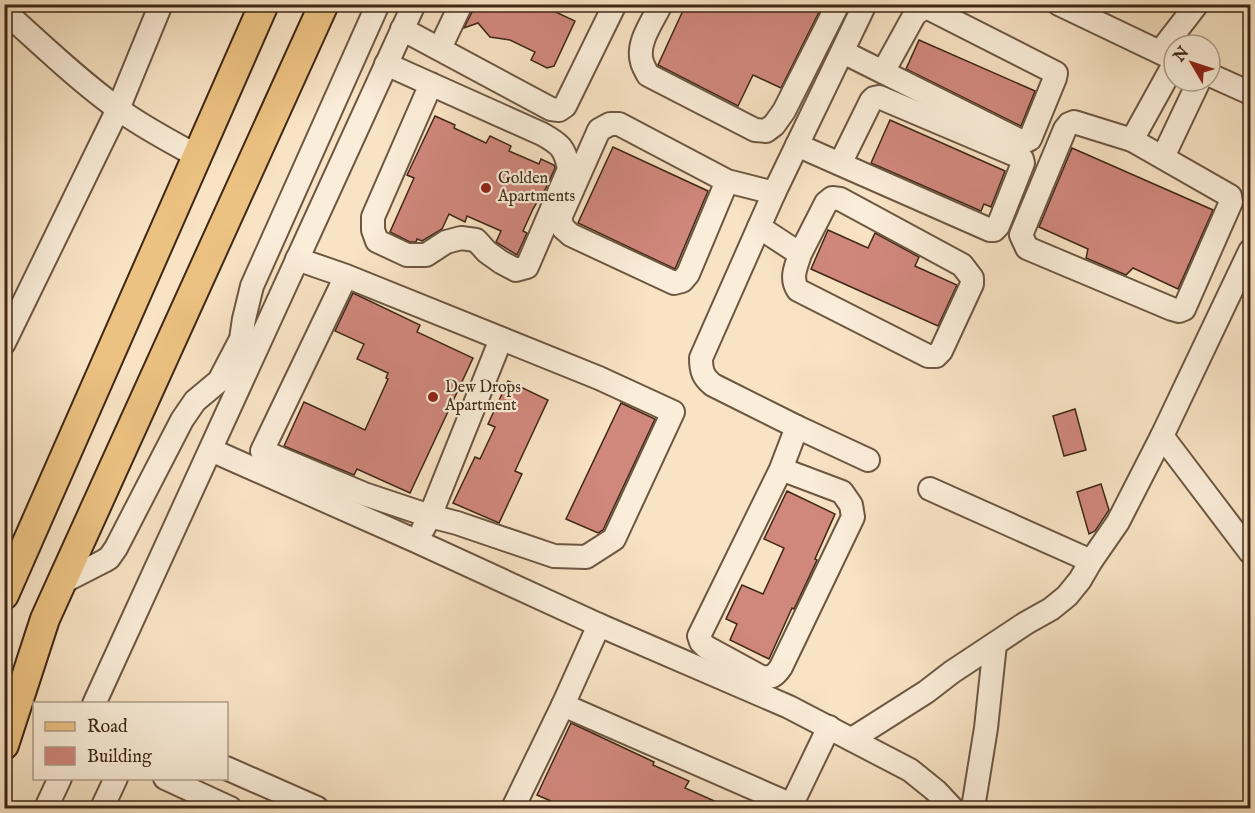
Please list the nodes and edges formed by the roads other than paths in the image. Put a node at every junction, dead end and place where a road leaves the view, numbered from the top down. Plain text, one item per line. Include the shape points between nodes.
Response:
1 (161, 4) edge
2 (264, 4) edge
3 (324, 4) edge
4 (378, 4) edge
5 (414, 4) edge
6 (461, 4) edge
7 (615, 4) edge
8 (661, 4) edge
9 (837, 4) edge
10 (865, 4) edge
11 (1059, 4) edge
12 (1197, 4) edge
13 (4, 11) edge
14 (402, 29) junction
15 (1182, 33) edge
16 (440, 48) junction
17 (843, 52) junction
18 (1162, 55) edge
19 (386, 64) junction
20 (883, 72) junction
21 (1162, 74) edge
22 (1222, 80) edge
23 (431, 84) junction
24 (1193, 93) edge
25 (1251, 93) edge
26 (118, 109) junction
27 (1132, 140) junction
28 (797, 145) junction
29 (196, 156) junction
30 (1163, 157) junction
31 (840, 164) junction
32 (727, 181) junction
33 (774, 193) junction
34 (759, 227) junction
35 (1251, 251) edge
36 (800, 254) junction
37 (297, 259) junction
38 (346, 276) junction
39 (501, 339) junction
40 (4, 343) edge
41 (228, 386) junction
42 (797, 428) junction
43 (1162, 436) junction
44 (211, 450) junction
45 (868, 460) dead end
46 (781, 469) junction
47 (930, 489) dead end
48 (430, 516) junction
49 (416, 541) junction
50 (1251, 552) edge
51 (1091, 561) junction
52 (63, 582) junction
53 (4, 595) edge
54 (45, 620) junction
55 (599, 625) junction
56 (995, 644) junction
57 (94, 702) edge
58 (563, 705) junction
59 (4, 706) edge
60 (829, 727) junction
61 (852, 739) junction
62 (4, 745) edge
63 (228, 769) edge
64 (59, 780) edge
65 (115, 780) edge
66 (169, 780) edge
67 (521, 806) edge
68 (791, 807) edge
69 (46, 808) edge
70 (102, 808) edge
71 (230, 808) edge
72 (317, 808) edge
73 (952, 808) edge
74 (973, 808) edge

1 - 26 street
2 - 29 main road
3 - 52 main road
4 - 41 street via 252,286
5 - 14 street
6 - 16 street
7 - 16 street via 565,106 559,110
8 - 9 street via 640,50 648,75 766,132 784,111
10 - 17 street
11 - 18 street
12 - 15 street
13 - 26 street
14 - 16 street
14 - 19 street
17 - 20 street
17 - 28 street
19 - 23 street
19 - 37 street
20 - 20 street via 1021,141 1030,139 1056,73 928,8 915,14
21 - 27 street
22 - 25 street
23 - 23 street via 542,134 567,154 569,169 527,267 516,270 476,240 446,242 426,255 407,255 377,241 373,217
24 - 30 street
26 - 29 street
26 - 40 street
27 - 30 street
27 - 30 street via 1074,122 1069,124 1021,235 1027,248 1179,311 1184,309 1231,202 1225,192
28 - 31 street
28 - 33 street
29 - 53 main road
31 - 31 street via 871,101 879,97 1018,156 1023,164 994,230
32 - 32 street via 688,274 674,284 562,228 560,218 599,130 610,124 619,124
32 - 33 street
33 - 34 street
34 - 36 street
34 - 42 street via 701,358 701,369 713,385
35 - 43 street
36 - 36 street via 793,277 798,290 928,356 941,351 972,284 962,265 840,199 826,202
37 - 38 street
37 - 41 street
38 - 39 street
38 - 48 street via 262,451 364,494
39 - 48 street
39 - 48 street via 673,412 614,539 586,557 554,556
41 - 44 street
41 - 52 street via 202,394 188,410 109,558
42 - 45 street
42 - 46 street
43 - 50 street
43 - 51 street via 1118,522
44 - 49 street
44 - 57 street
46 - 46 street via 699,636 706,647 760,677 769,678 781,667 853,517 851,505 842,492
47 - 51 street
48 - 49 street
49 - 55 street
51 - 56 street via 1067,596 1052,609
52 - 54 main road
54 - 59 main road
54 - 62 main road
55 - 58 street
55 - 60 street
56 - 61 street
56 - 74 street
58 - 67 street
58 - 68 street
60 - 61 street
60 - 68 street
61 - 73 street via 910,770
63 - 72 street
64 - 69 street
65 - 70 street
66 - 71 street

